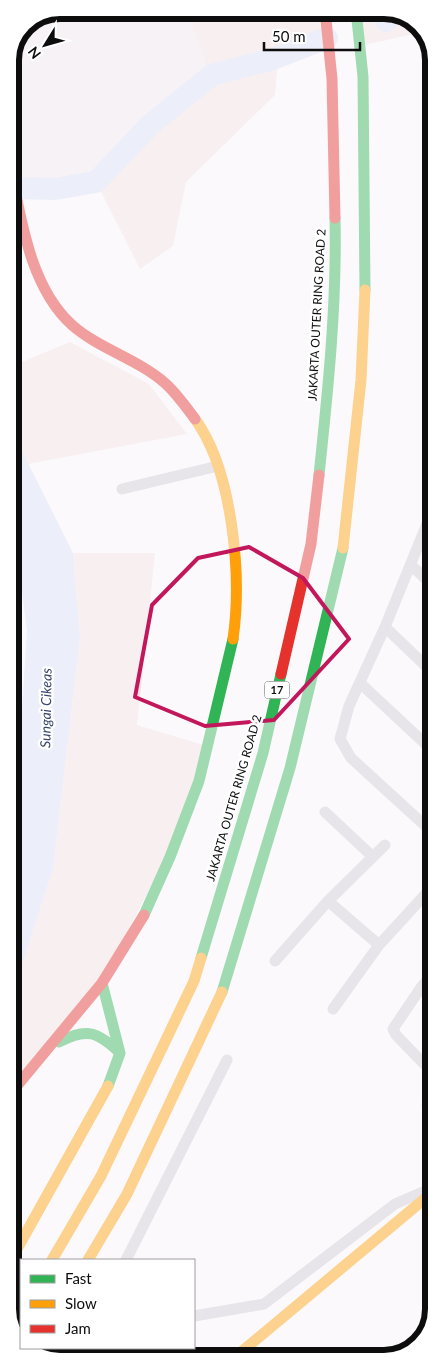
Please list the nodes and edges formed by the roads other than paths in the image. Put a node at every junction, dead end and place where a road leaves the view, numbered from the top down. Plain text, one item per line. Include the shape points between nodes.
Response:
1 (326, 19) edge
2 (357, 19) edge
3 (19, 209) edge
4 (218, 466) junction
5 (122, 489) dead end
6 (425, 529) edge
7 (411, 565) junction
8 (425, 578) edge
9 (385, 627) junction
10 (425, 665) edge
11 (360, 683) junction
12 (425, 744) edge
13 (325, 812) dead end
14 (425, 826) edge
15 (385, 845) dead end
16 (373, 857) junction
17 (425, 896) edge
18 (328, 901) junction
19 (379, 945) junction
20 (275, 961) dead end
21 (102, 983) junction
22 (425, 983) edge
23 (422, 986) junction
24 (425, 989) edge
25 (333, 1009) dead end
26 (51, 1047) junction
27 (120, 1053) junction
28 (227, 1060) dead end
29 (424, 1064) dead end
30 (19, 1083) edge
31 (425, 1192) edge
32 (425, 1197) edge
33 (19, 1245) edge
34 (53, 1259) edge
35 (89, 1259) edge
36 (127, 1259) edge
37 (195, 1316) edge
38 (243, 1350) edge

1 - 34 main road, JAKARTA OUTER RING ROAD 2 / 17 via 332,79 336,262 330,375 311,544 263,753 194,981 101,1176
2 - 35 main road, 17 via 363,77 366,259 362,380 342,549 290,768 220,998 127,1194
3 - 4 main road via 24,233 46,287 62,315 73,326 165,383 203,430
4 - 5 street
4 - 21 main road via 237,559 233,640 199,781 186,819 137,929
6 - 7 street
7 - 8 street
7 - 9 street
9 - 10 street
9 - 11 street
11 - 12 street
11 - 14 street via 349,706 340,741 351,758
13 - 16 street
15 - 16 street
16 - 18 street
17 - 19 street
18 - 19 street
18 - 20 street
19 - 25 street
21 - 26 main road
21 - 27 main road
22 - 23 street
23 - 24 street
23 - 29 street via 393,1028
26 - 27 main road via 72,1034 86,1031 104,1037
26 - 30 main road
27 - 33 main road via 108,1086
28 - 36 street
31 - 37 street via 395,1204 264,1304
32 - 38 main road

